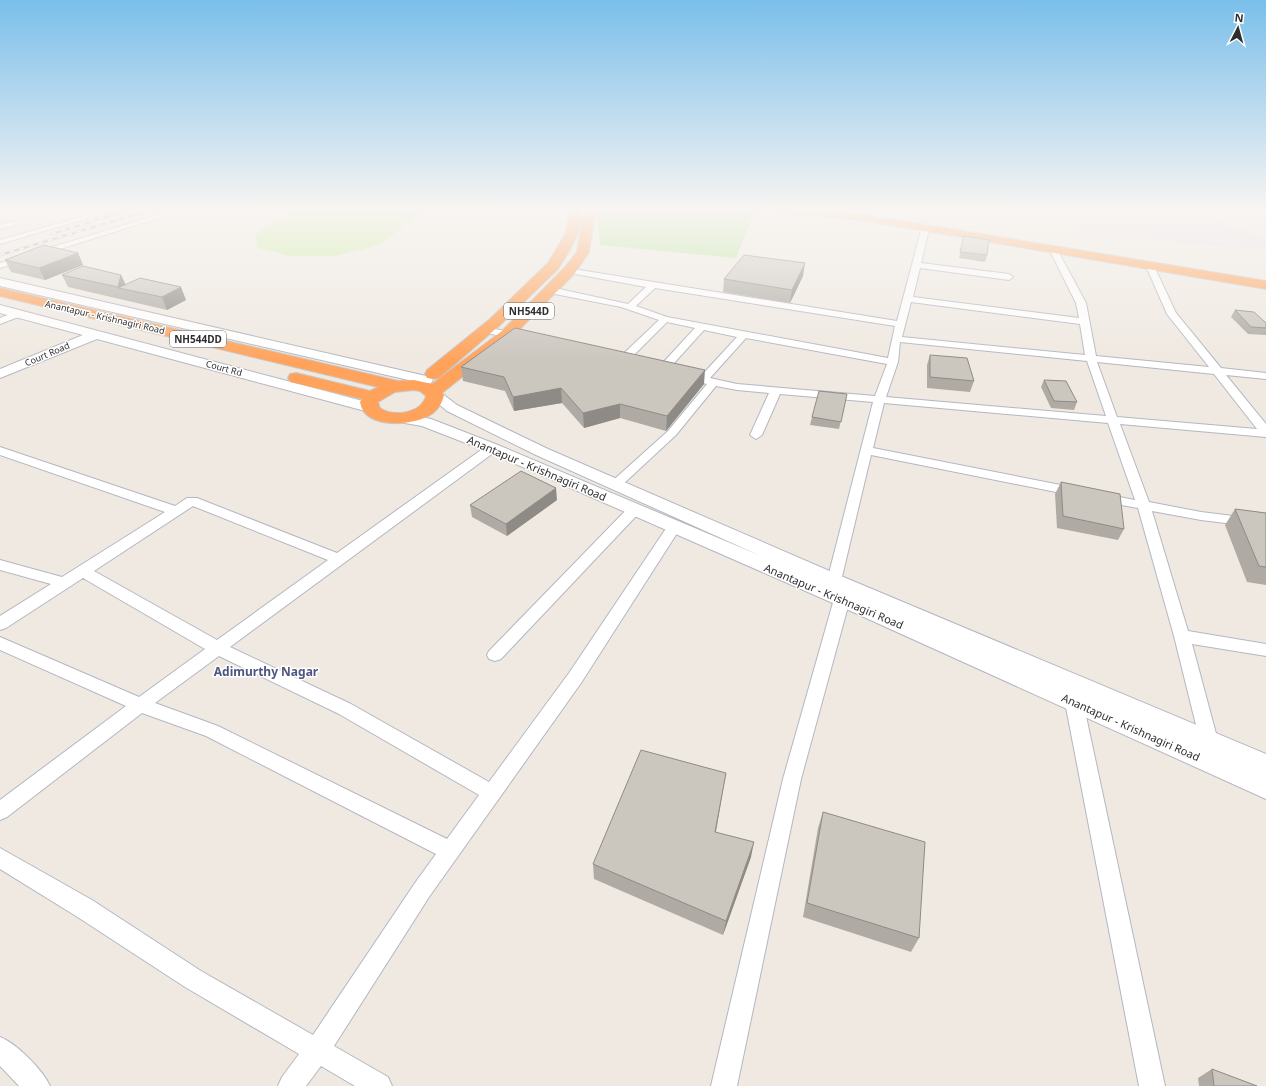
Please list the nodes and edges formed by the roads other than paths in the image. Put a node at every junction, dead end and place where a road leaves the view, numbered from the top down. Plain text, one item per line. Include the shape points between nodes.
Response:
1 (20, 260) edge
2 (557, 260) edge
3 (577, 260) edge
4 (917, 260) edge
5 (1059, 260) edge
6 (1110, 260) edge
7 (1131, 260) edge
8 (916, 265) junction
9 (0, 266) edge
10 (1150, 266) junction
11 (570, 270) junction
12 (1009, 277) dead end
13 (1266, 281) edge
14 (0, 282) edge
15 (1266, 285) edge
16 (652, 286) junction
17 (550, 290) junction
18 (0, 292) edge
19 (908, 299) junction
20 (0, 304) edge
21 (630, 307) junction
22 (0, 309) edge
23 (18, 314) junction
24 (665, 318) junction
25 (0, 320) edge
26 (1085, 322) junction
27 (900, 324) junction
28 (702, 326) junction
29 (484, 330) junction
30 (79, 331) junction
31 (507, 334) junction
32 (94, 335) junction
33 (744, 335) junction
34 (529, 339) edge
35 (896, 339) junction
36 (609, 357) edge
37 (1092, 359) junction
38 (623, 360) junction
39 (893, 362) junction
40 (636, 363) edge
41 (0, 365) edge
42 (649, 367) edge
43 (662, 370) junction
44 (1219, 373) junction
45 (0, 374) edge
46 (1266, 376) edge
47 (709, 381) junction
48 (397, 386) junction
49 (428, 388) junction
50 (776, 390) junction
51 (880, 398) junction
52 (371, 402) junction
53 (398, 418) junction
54 (1114, 420) junction
55 (1266, 432) edge
56 (756, 435) dead end
57 (492, 448) junction
58 (866, 450) junction
59 (3, 455) edge
60 (615, 484) junction
61 (1144, 506) junction
62 (634, 510) junction
63 (176, 511) junction
64 (1266, 524) edge
65 (674, 527) junction
66 (338, 559) junction
67 (0, 565) edge
68 (83, 571) junction
69 (64, 583) junction
70 (838, 590) junction
71 (0, 624) edge
72 (1182, 636) junction
73 (0, 643) edge
74 (217, 648) junction
75 (1266, 650) edge
76 (495, 655) dead end
77 (1074, 702) junction
78 (140, 705) junction
79 (1209, 741) junction
80 (1266, 766) edge
81 (1266, 787) edge
82 (492, 793) junction
83 (0, 811) edge
84 (450, 851) junction
85 (0, 858) edge
86 (0, 1049) edge
87 (318, 1049) junction
88 (37, 1086) edge
89 (291, 1086) edge
90 (379, 1086) edge
91 (724, 1086) edge
92 (1152, 1086) edge

1 - 9 street
2 - 29 highway, NH544D
3 - 11 highway, NH544D
4 - 8 street
5 - 26 street via 1081,303
6 - 10 highway
7 - 13 highway
8 - 12 street
8 - 19 street
10 - 15 highway
10 - 44 street via 1172,314
11 - 16 street
11 - 17 highway, NH544D
14 - 49 main road
16 - 21 street
16 - 27 street
17 - 21 street
17 - 31 highway, NH544D
18 - 48 highway, Anantapur - Krishnagiri Road / NH544DD
19 - 26 street
19 - 27 street
20 - 52 highway, NH544DD
21 - 24 street
22 - 23 main road, Court Rd
23 - 25 street
23 - 30 main road, Court Rd
24 - 28 street
24 - 38 street
26 - 37 street
27 - 35 street
28 - 33 street
28 - 43 street
29 - 31 street
29 - 49 highway, NH544D
30 - 32 main road, Court Rd
30 - 41 main road, Court Road
31 - 34 street
31 - 49 highway, NH544D
32 - 45 main road, Court Road
32 - 52 main road, Court Rd
33 - 39 street
33 - 47 street
35 - 37 street
35 - 39 street
36 - 38 street
37 - 44 street
37 - 54 street
38 - 40 street
39 - 51 street
42 - 43 street
43 - 47 street
44 - 46 street
44 - 55 street
47 - 50 street via 737,387
47 - 60 street via 672,433
48 - 49 highway, Anantapur - Krishnagiri Road
48 - 52 highway, Anantapur - Krishnagiri Road via 383,390
49 - 53 highway, Anantapur - Krishnagiri Road / NH544D via 435,400 432,405 414,415
49 - 60 main road, Anantapur - Krishnagiri Road via 452,408 465,415
50 - 51 street
50 - 56 street
51 - 54 street
51 - 58 street
52 - 53 highway, Anantapur - Krishnagiri Road / NH544D via 372,411 378,415
53 - 57 main road, Anantapur - Krishnagiri Road via 426,422
54 - 55 street
54 - 61 street
57 - 62 main road, Anantapur - Krishnagiri Road
57 - 66 street
58 - 61 street
58 - 70 street
59 - 63 street
60 - 70 main road, Anantapur - Krishnagiri Road
61 - 64 street
61 - 72 street
62 - 65 main road, Anantapur - Krishnagiri Road
62 - 76 street
63 - 66 street via 192,501
63 - 68 street
65 - 70 main road, Anantapur - Krishnagiri Road
65 - 82 street via 575,678
66 - 74 street
67 - 69 street
68 - 69 street
68 - 74 street
69 - 71 street
70 - 77 main road, Anantapur - Krishnagiri Road
70 - 79 main road, Anantapur - Krishnagiri Road
70 - 91 street via 792,779
72 - 75 street
72 - 79 street
73 - 78 street
74 - 78 street
74 - 82 street via 345,709
77 - 81 main road, Anantapur - Krishnagiri Road
77 - 92 street
78 - 83 street
78 - 84 street via 212,732
79 - 80 main road, Anantapur - Krishnagiri Road
82 - 84 street
84 - 87 street
85 - 87 street via 84,908 193,979
86 - 88 street
87 - 89 street
87 - 90 street

